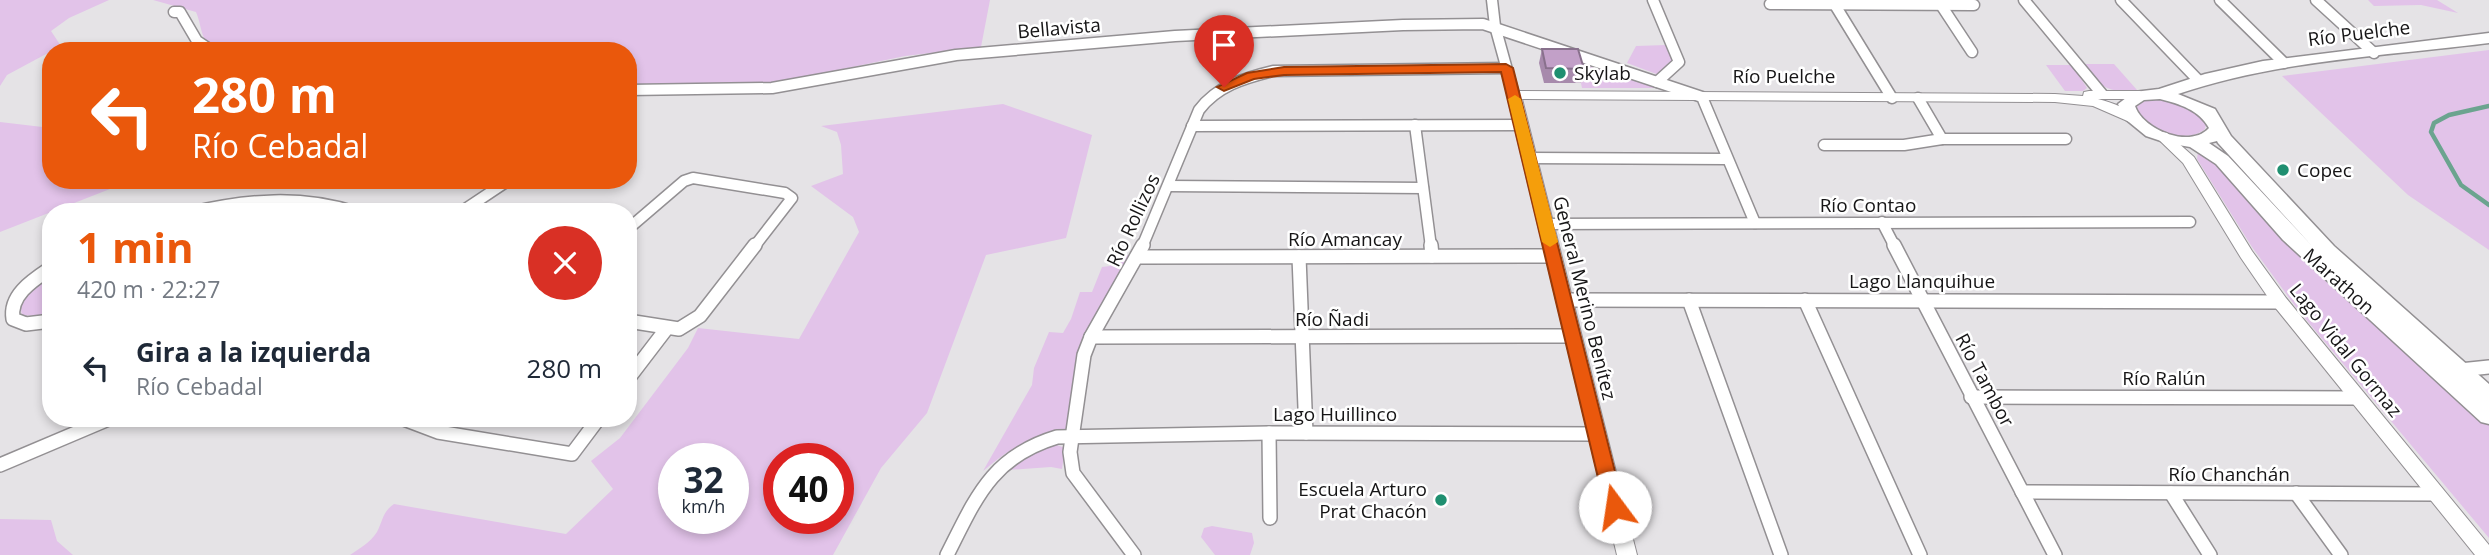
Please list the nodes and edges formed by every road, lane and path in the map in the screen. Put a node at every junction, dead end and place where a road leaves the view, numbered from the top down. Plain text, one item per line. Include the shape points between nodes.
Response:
1 (1492, 0) edge
2 (1653, 0) edge
3 (2024, 0) edge
4 (2122, 0) edge
5 (2220, 0) edge
6 (2316, 0) edge
7 (1770, 4) dead end
8 (1835, 5) junction
9 (1941, 5) junction
10 (1974, 5) dead end
11 (174, 12) dead end
12 (1495, 26) junction
13 (2489, 38) edge
14 (1534, 39) junction
15 (200, 42) edge
16 (1502, 51) junction
17 (1972, 52) dead end
18 (2374, 53) junction
19 (2284, 63) junction
20 (1506, 68) junction
21 (2234, 72) junction
22 (2199, 81) junction
23 (1657, 82) junction
24 (637, 90) edge
25 (2102, 94) junction
26 (2160, 94) junction
27 (1514, 95) junction
28 (2140, 95) junction
29 (1702, 97) junction
30 (2055, 97) junction
31 (1892, 98) junction
32 (1918, 98) junction
33 (2132, 119) junction
34 (2213, 121) junction
35 (1415, 125) junction
36 (1521, 125) junction
37 (1192, 126) junction
38 (2162, 136) junction
39 (2066, 138) dead end
40 (1941, 139) junction
41 (2191, 142) junction
42 (1824, 145) dead end
43 (1529, 158) junction
44 (1727, 159) junction
45 (2189, 160) junction
46 (1168, 187) junction
47 (1423, 188) junction
48 (496, 189) edge
49 (239, 203) edge
50 (327, 203) edge
51 (474, 203) edge
52 (637, 222) edge
53 (1882, 222) junction
54 (2190, 222) dead end
55 (1755, 223) junction
56 (1545, 224) junction
57 (1432, 256) junction
58 (1553, 256) junction
59 (1138, 257) junction
60 (1299, 257) junction
61 (42, 276) edge
62 (17, 298) junction
63 (1564, 300) junction
64 (1689, 300) junction
65 (1805, 300) junction
66 (0, 301) edge
67 (1922, 301) junction
68 (2280, 302) junction
69 (42, 322) edge
70 (637, 322) edge
71 (667, 327) junction
72 (1573, 336) junction
73 (1091, 337) junction
74 (1304, 338) junction
75 (637, 367) edge
76 (2489, 367) edge
77 (2460, 370) junction
78 (2489, 396) edge
79 (1971, 397) junction
80 (2357, 398) junction
81 (2489, 416) edge
82 (90, 427) edge
83 (425, 427) edge
84 (592, 427) edge
85 (1269, 433) junction
86 (1306, 433) junction
87 (1597, 434) junction
88 (1073, 436) junction
89 (0, 465) edge
90 (2022, 492) junction
91 (2171, 493) junction
92 (2296, 493) junction
93 (2436, 494) junction
94 (1270, 518) dead end
95 (947, 555) edge
96 (1134, 555) edge
97 (1627, 555) edge
98 (1781, 555) edge
99 (1920, 555) edge
100 (2055, 555) edge
101 (2210, 555) edge
102 (2341, 555) edge
103 (2486, 555) edge

1 - 12 street, General Merino Benítez
2 - 23 street via 1679,62
3 - 25 street
4 - 22 street
5 - 19 street
6 - 18 street
7 - 8 street
8 - 9 street
8 - 31 street
9 - 10 street
9 - 17 street
11 - 15 street via 180,12
12 - 14 street
12 - 16 street, General Merino Benítez
12 - 24 street, Bellavista via 1403,25 1175,36 947,56 772,88
13 - 18 main road, Río Puelche
14 - 16 street via 1512,40
14 - 23 street
16 - 20 street, General Merino Benítez
18 - 19 main road, Río Puelche
19 - 21 main road, Río Puelche
20 - 27 street, General Merino Benítez
20 - 37 street, Río Rollizos via 1284,71 1251,76 1216,92 1203,104
21 - 22 main road, Río Puelche
21 - 34 main road via 2215,85
22 - 26 main road, Río Puelche
23 - 29 street
25 - 28 street, Río Puelche
25 - 30 street, Río Puelche
26 - 28 main road
26 - 34 main road via 2191,102
27 - 29 street, Río Puelche
27 - 36 street, General Merino Benítez
28 - 33 main road via 2126,104
29 - 31 street, Río Puelche
29 - 44 street
30 - 32 street, Río Puelche
30 - 33 street, Río Puelche via 2106,105
31 - 32 street, Río Puelche
32 - 40 street
33 - 38 main road
34 - 41 main road via 2210,138
34 - 77 main road, Marathon via 2264,185 2327,250
35 - 36 street
35 - 37 street
35 - 47 street
36 - 43 street, General Merino Benítez
37 - 46 street, Río Rollizos
38 - 41 main road
38 - 45 street, Lago Vidal Gormaz
39 - 40 street
40 - 42 street via 1904,145
41 - 45 street, Lago Vidal Gormaz
41 - 81 main road, Marathon via 2222,160 2290,236
43 - 44 street
43 - 56 street, General Merino Benítez
44 - 55 street
45 - 68 street, Lago Vidal Gormaz
46 - 47 street
46 - 59 street, Río Rollizos
47 - 57 street
48 - 51 street
49 - 50 street
52 - 71 street via 688,179 790,196 783,212 699,316 686,328
53 - 54 street, Río Contao
53 - 55 street, Río Contao
53 - 67 street, Río Tambor
55 - 56 street, Río Contao
56 - 58 street, General Merino Benítez
57 - 58 street, Río Amancay
57 - 60 street, Río Amancay
58 - 63 street, General Merino Benítez
59 - 60 street, Río Amancay
59 - 73 street, Río Rollizos
60 - 74 street
61 - 62 street
62 - 66 street
62 - 69 street via 11,310 13,319 26,324
63 - 64 street, Lago Llanquihue
63 - 72 street, General Merino Benítez
64 - 65 street, Lago Llanquihue
64 - 98 street
65 - 67 street, Lago Llanquihue
65 - 99 street
67 - 68 street, Lago Llanquihue
67 - 79 street, Río Tambor
68 - 80 street, Lago Vidal Gormaz
70 - 71 street
71 - 75 street
72 - 74 street, Río Ñadi
72 - 87 street, General Merino Benítez
73 - 74 street, Río Ñadi
73 - 88 street, Río Rollizos
74 - 86 street
76 - 77 street
77 - 78 main road, Marathon
79 - 80 street, Río Ralún
79 - 90 street, Río Tambor
80 - 93 street, Lago Vidal Gormaz
82 - 89 street
83 - 84 street via 572,454
85 - 86 street, Lago Huillinco
85 - 88 street, Lago Huillinco
85 - 94 street
86 - 87 street, Lago Huillinco
87 - 97 street, General Merino Benítez
88 - 95 street, Lago Huillinco via 1035,443 1004,462 983,488
88 - 96 street, Río Rollizos via 1073,472
90 - 91 street, Río Chanchán
90 - 100 street, Río Tambor
91 - 92 street, Río Chanchán
91 - 101 street
92 - 93 street, Río Chanchán
92 - 102 street
93 - 103 street, Lago Vidal Gormaz

